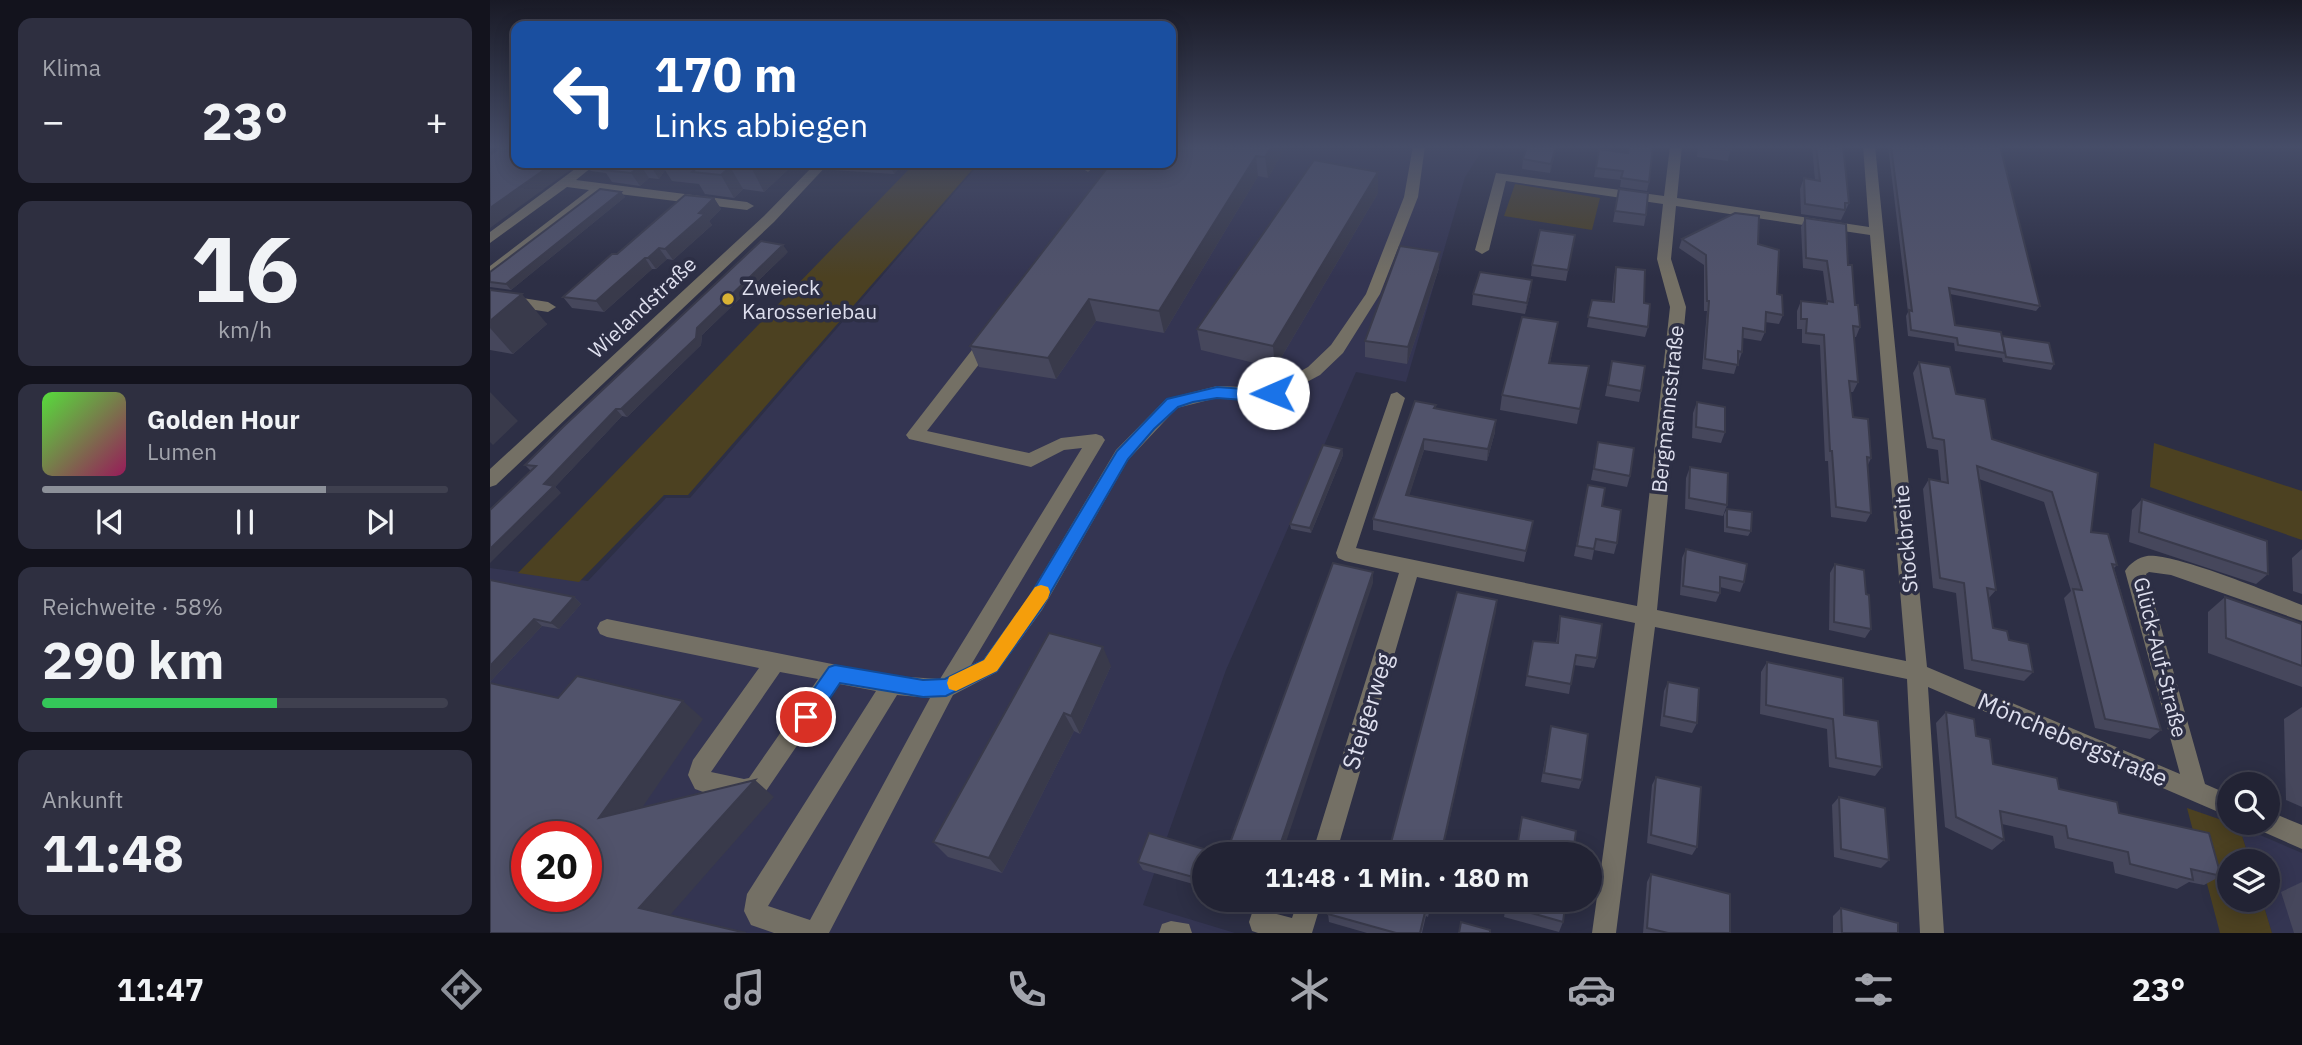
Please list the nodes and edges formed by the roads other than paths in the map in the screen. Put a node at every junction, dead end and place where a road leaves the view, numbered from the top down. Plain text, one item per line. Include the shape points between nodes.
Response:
1 (557, 190) edge
2 (598, 190) edge
3 (613, 190) edge
4 (797, 190) edge
5 (1412, 190) edge
6 (1498, 190) edge
7 (1590, 190) edge
8 (1672, 190) edge
9 (1873, 190) edge
10 (1671, 202) junction
11 (747, 206) dead end
12 (1877, 232) junction
13 (490, 239) edge
14 (1482, 250) dead end
15 (490, 273) edge
16 (490, 298) edge
17 (548, 307) dead end
18 (999, 326) edge
19 (1397, 398) dead end
20 (490, 480) edge
21 (1410, 568) junction
22 (2302, 613) edge
23 (1646, 618) junction
24 (607, 628) dead end
25 (776, 661) junction
26 (1917, 672) junction
27 (835, 673) junction
28 (892, 685) junction
29 (946, 688) junction
30 (2196, 792) junction
31 (2217, 801) edge
32 (2280, 828) edge
33 (2302, 837) edge
34 (1328, 842) edge
35 (1306, 912) edge
36 (1261, 922) dead end
37 (1300, 932) edge
38 (811, 933) edge
39 (816, 933) edge
40 (1171, 933) edge
41 (1180, 933) edge
42 (1604, 933) edge
43 (1932, 933) edge

1 - 13 street
2 - 15 street
3 - 11 street
4 - 20 street, Wielandstraße
5 - 29 street via 1373,294 1337,349 1314,371 1273,393 1217,392 1172,403 1122,455 1035,604 990,666
6 - 14 street
7 - 10 street
8 - 10 street, Bergmannsstraße
9 - 12 street, Stockbreite
10 - 12 street
10 - 23 street, Bergmannsstraße via 1664,258 1678,307
12 - 26 street, Stockbreite
16 - 17 street
18 - 29 street via 915,435 1031,460 1061,444 1096,440
19 - 21 street via 1345,554
21 - 23 street
21 - 34 street, Steigerweg
22 - 30 street, Glück-Auf-Straße via 2172,566 2147,564 2135,571
23 - 26 street
23 - 42 street, Bergmannsstraße
24 - 25 street
25 - 27 street
25 - 27 street via 701,767 703,781 744,790 756,786
26 - 30 street, Mönchebergstraße
26 - 43 street, Stockbreite
27 - 28 street
28 - 29 street
28 - 38 street via 756,902 760,916
29 - 39 street
30 - 31 street, Mönchebergstraße
32 - 33 street
35 - 37 street
36 - 37 street
40 - 41 street

